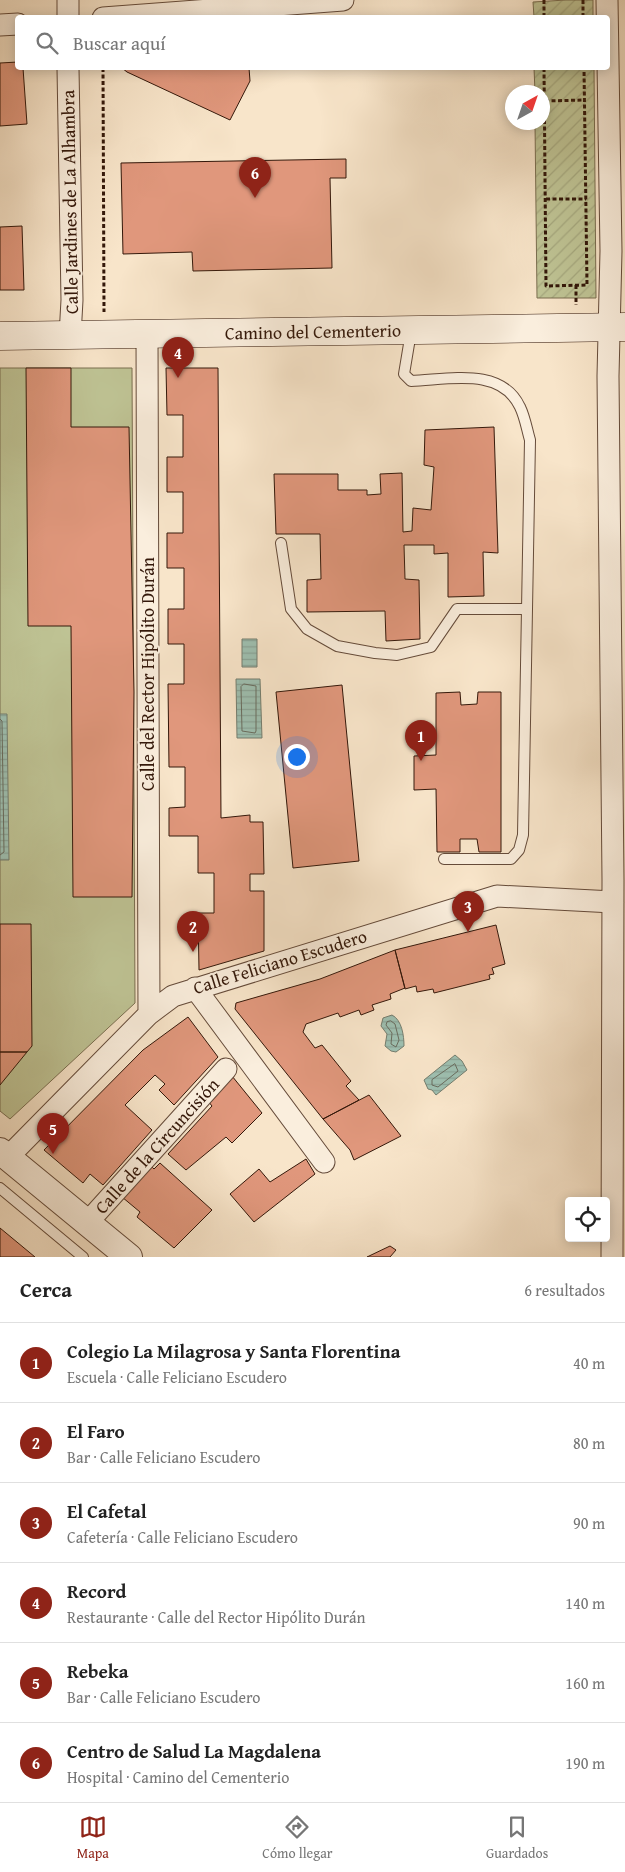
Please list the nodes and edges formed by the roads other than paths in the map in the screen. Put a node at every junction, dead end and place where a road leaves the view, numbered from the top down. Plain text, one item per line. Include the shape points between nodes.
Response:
1 (68, 0) edge
2 (343, 0) edge
3 (607, 0) edge
4 (68, 15) edge
5 (143, 15) edge
6 (607, 15) edge
7 (15, 24) edge
8 (0, 25) edge
9 (68, 70) edge
10 (608, 70) edge
11 (617, 327) edge
12 (411, 330) junction
13 (147, 335) junction
14 (0, 336) edge
15 (70, 336) junction
16 (281, 543) dead end
17 (527, 609) junction
18 (444, 859) dead end
19 (619, 903) edge
20 (195, 988) junction
21 (149, 1014) junction
22 (226, 1069) dead end
23 (4, 1154) edge
24 (324, 1162) dead end
25 (619, 1163) edge
26 (0, 1188) edge
27 (87, 1223) junction
28 (116, 1252) edge
29 (83, 1257) edge
30 (612, 1257) edge

1 - 4 street
2 - 5 street
3 - 6 street
7 - 8 street
9 - 15 street, Calle Jardines de La Alhambra
10 - 11 street via 611,251
11 - 12 main road, Camino del Cementerio
11 - 19 street via 609,599
12 - 13 main road, Camino del Cementerio
12 - 17 lane via 404,374 411,381 484,378 503,384 520,406 530,440
13 - 15 main road, Camino del Cementerio
13 - 21 street, Calle del Rector Hipólito Durán
14 - 15 main road, Camino del Cementerio
16 - 17 lane via 290,609 307,629 337,646 397,655 431,647 457,609
17 - 18 lane via 523,835 519,850 511,859
19 - 20 street, Calle Feliciano Escudero via 497,896
19 - 25 street
20 - 21 street, Calle Feliciano Escudero via 173,996
20 - 24 street
21 - 23 street, Calle Feliciano Escudero
22 - 27 street, Calle de la Circuncisión
23 - 27 street
25 - 30 street
26 - 29 lane
27 - 28 street

